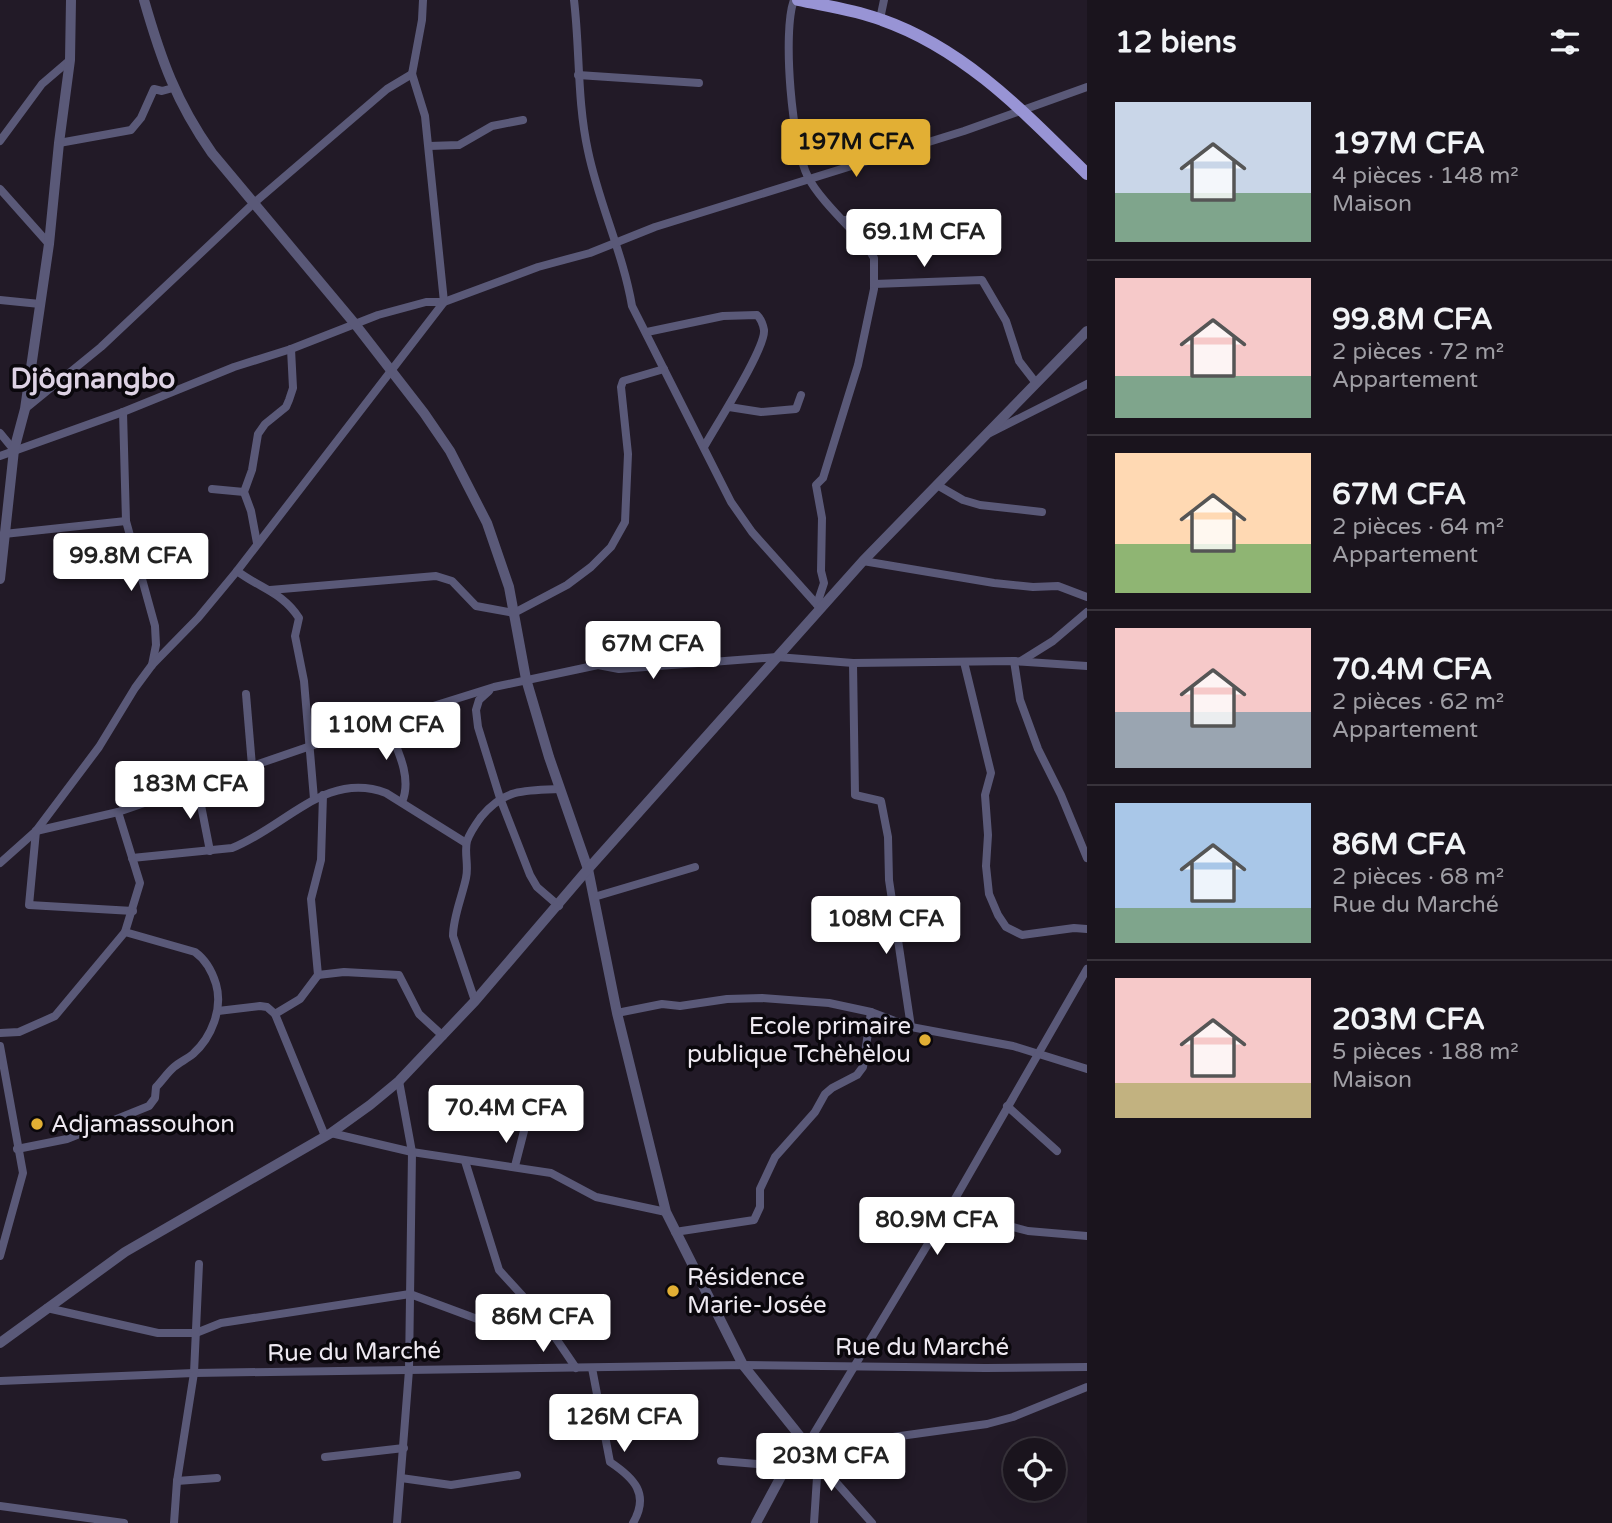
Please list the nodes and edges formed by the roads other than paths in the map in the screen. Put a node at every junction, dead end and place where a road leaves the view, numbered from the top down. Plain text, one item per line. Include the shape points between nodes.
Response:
1 (71, 0) edge
2 (144, 0) edge
3 (423, 0) edge
4 (574, 0) edge
5 (796, 0) edge
6 (884, 0) edge
7 (880, 19) junction
8 (70, 60) junction
9 (412, 74) junction
10 (578, 75) junction
11 (699, 83) dead end
12 (1087, 87) edge
13 (173, 88) junction
14 (1022, 110) junction
15 (523, 120) dead end
16 (0, 141) edge
17 (59, 143) junction
18 (429, 146) junction
19 (1087, 174) edge
20 (808, 178) junction
21 (0, 189) edge
22 (254, 203) junction
23 (844, 220) junction
24 (961, 224) dead end
25 (614, 242) junction
26 (48, 244) junction
27 (874, 284) junction
28 (0, 300) edge
29 (444, 302) junction
30 (40, 304) junction
31 (355, 324) junction
32 (1087, 331) edge
33 (647, 332) junction
34 (291, 349) junction
35 (664, 369) junction
36 (392, 371) junction
37 (1036, 383) junction
38 (1087, 384) edge
39 (801, 396) dead end
40 (729, 407) junction
41 (25, 408) junction
42 (123, 412) junction
43 (0, 433) edge
44 (982, 438) junction
45 (704, 447) junction
46 (14, 450) junction
47 (0, 456) edge
48 (937, 485) junction
49 (212, 489) dead end
50 (244, 492) junction
51 (1041, 512) dead end
52 (126, 521) junction
53 (4, 534) junction
54 (257, 544) junction
55 (863, 561) junction
56 (237, 571) junction
57 (0, 579) edge
58 (270, 590) junction
59 (1087, 597) edge
60 (819, 606) junction
61 (1087, 612) edge
62 (514, 613) junction
63 (777, 657) junction
64 (1018, 661) junction
65 (964, 662) junction
66 (853, 663) junction
67 (152, 665) junction
68 (1087, 666) edge
69 (526, 679) junction
70 (494, 687) junction
71 (246, 694) dead end
72 (386, 722) junction
73 (310, 747) junction
74 (252, 766) junction
75 (197, 785) junction
76 (559, 789) junction
77 (323, 795) junction
78 (500, 798) junction
79 (314, 799) junction
80 (402, 802) junction
81 (118, 812) junction
82 (36, 831) junction
83 (466, 843) junction
84 (210, 851) junction
85 (132, 858) junction
86 (1087, 858) edge
87 (0, 863) edge
88 (695, 867) dead end
89 (589, 869) junction
90 (594, 897) junction
91 (558, 906) junction
92 (133, 911) junction
93 (1087, 929) edge
94 (125, 932) junction
95 (1087, 969) edge
96 (318, 975) junction
97 (475, 1001) junction
98 (218, 1011) junction
99 (871, 1012) junction
100 (617, 1013) junction
101 (275, 1014) junction
102 (911, 1027) junction
103 (0, 1032) edge
104 (443, 1036) junction
105 (0, 1046) edge
106 (1038, 1052) junction
107 (1086, 1069) edge
108 (399, 1081) junction
109 (1007, 1106) junction
110 (524, 1131) dead end
111 (328, 1134) junction
112 (18, 1149) junction
113 (1057, 1151) dead end
114 (412, 1152) junction
115 (465, 1161) junction
116 (515, 1166) junction
117 (952, 1204) junction
118 (666, 1212) junction
119 (675, 1232) junction
120 (1087, 1236) edge
121 (0, 1256) edge
122 (199, 1264) dead end
123 (410, 1294) junction
124 (47, 1308) junction
125 (480, 1321) dead end
126 (196, 1333) junction
127 (0, 1343) edge
128 (743, 1365) junction
129 (855, 1366) junction
130 (1087, 1367) edge
131 (576, 1368) junction
132 (592, 1368) junction
133 (409, 1370) junction
134 (194, 1373) junction
135 (0, 1381) edge
136 (1087, 1387) edge
137 (807, 1445) junction
138 (404, 1448) junction
139 (325, 1457) dead end
140 (722, 1461) dead end
141 (818, 1462) junction
142 (785, 1469) junction
143 (517, 1475) dead end
144 (217, 1478) dead end
145 (401, 1478) junction
146 (177, 1481) junction
147 (0, 1506) edge
148 (124, 1523) edge
149 (174, 1523) edge
150 (397, 1523) edge
151 (633, 1523) edge
152 (756, 1523) edge
153 (814, 1523) edge
154 (872, 1523) edge

1 - 8 street
2 - 13 street
3 - 9 street
4 - 10 street
5 - 7 main road
5 - 20 street via 790,23 792,106 796,143
6 - 7 street
7 - 14 main road via 937,44
8 - 16 street via 42,84
8 - 17 street
9 - 18 street
9 - 22 street via 387,89
10 - 11 street
10 - 25 street via 587,149
12 - 14 street
13 - 17 street via 155,89 131,130
13 - 22 street via 205,144
14 - 19 main road
14 - 20 street
15 - 18 street via 492,126 459,145
17 - 26 street
18 - 29 street
20 - 23 street
20 - 25 street
21 - 26 street
22 - 31 street
22 - 41 street via 102,347
23 - 24 street
23 - 27 street via 874,258
25 - 29 street
25 - 33 street via 632,306
26 - 30 street
27 - 37 street via 982,279 1006,321 1019,361
27 - 60 street via 858,365 823,478 816,485 824,583
28 - 30 street
29 - 31 street via 403,307
29 - 36 street
30 - 41 street
31 - 34 street
31 - 36 street
32 - 37 street
33 - 35 street
33 - 40 street via 723,316 757,315 764,333
34 - 42 street
34 - 50 street via 293,388 286,407 258,434
35 - 45 street
35 - 62 street via 624,381 621,387 628,454 625,522 611,547 567,585
36 - 54 street
36 - 62 street via 425,413 472,490 509,587
37 - 44 street
38 - 44 street
39 - 40 street via 796,409 761,412
40 - 45 street
41 - 46 street
42 - 46 street
42 - 52 street
43 - 46 street
44 - 48 street
45 - 60 street via 745,522
46 - 47 street
46 - 53 street
48 - 51 street via 980,505
48 - 55 street
49 - 50 street
50 - 54 street
52 - 53 street
52 - 67 street via 155,626
53 - 57 street
54 - 56 street
55 - 59 street via 994,583 1058,586
55 - 60 street
56 - 58 street
56 - 67 street
58 - 62 street via 436,576 453,581 476,606
58 - 73 street via 289,602 299,618 295,636
60 - 63 street
61 - 64 street via 1053,641
62 - 69 street
63 - 66 street
63 - 69 street via 620,669 598,665
63 - 89 street
64 - 65 street
64 - 68 street
64 - 86 street via 1020,701
65 - 66 street
65 - 93 street via 991,773 985,795 986,866 989,894 998,915 1006,927 1022,935
66 - 102 street via 855,795 881,801
67 - 82 street via 99,747
69 - 70 street
69 - 76 street
70 - 72 street
70 - 78 street via 479,699 475,710
71 - 74 street
72 - 73 street
72 - 80 street via 405,778
73 - 74 street
73 - 79 street
74 - 75 street
75 - 81 street
75 - 84 street
76 - 78 street
76 - 89 street
77 - 79 street
77 - 80 street via 364,787
77 - 96 street via 321,860 311,899
78 - 83 street
78 - 91 street via 530,875
79 - 84 street via 246,843
80 - 83 street
81 - 82 street
81 - 85 street
82 - 87 street
82 - 92 street via 29,905
83 - 97 street via 469,863 453,936
84 - 85 street
85 - 92 street via 140,883
88 - 90 street
89 - 90 street
89 - 91 street
90 - 100 street
91 - 97 street
92 - 94 street
94 - 98 street via 201,957 213,974
94 - 103 street via 55,1016 19,1032
95 - 106 street
96 - 101 street via 300,999
96 - 104 street via 399,975 419,1014
97 - 104 street
98 - 101 street via 260,1006
98 - 112 street via 200,1046 156,1087 149,1106 67,1139
99 - 100 street via 829,1003 762,998 662,1004
99 - 102 street
99 - 119 street via 863,1067 825,1094 809,1120 775,1157 760,1189 754,1220
100 - 118 street
101 - 111 street
102 - 106 street
104 - 108 street
105 - 112 street
106 - 107 street
106 - 109 street
108 - 111 street
108 - 114 street
109 - 113 street
109 - 117 street
110 - 116 street
111 - 114 street
111 - 124 street via 148,1237
112 - 121 street via 23,1173
114 - 115 street
114 - 123 street
115 - 116 street
115 - 131 street via 499,1270 540,1315
116 - 118 street via 551,1174 596,1197
117 - 120 street via 1028,1231
117 - 129 street
118 - 119 street
119 - 128 street
122 - 126 street
123 - 125 street
123 - 126 street via 221,1323
123 - 133 street
124 - 126 street via 158,1333
124 - 127 street
126 - 134 street
128 - 129 street, Rue du Marché
128 - 132 street, Rue du Marché
128 - 137 street
129 - 130 street, Rue du Marché
129 - 137 street
131 - 132 street, Rue du Marché
131 - 133 street, Rue du Marché
132 - 151 street via 610,1462 632,1476 640,1497
133 - 134 street, Rue du Marché
133 - 138 street
134 - 135 street, Rue du Marché
134 - 146 street
136 - 137 street via 987,1424
137 - 141 street
137 - 142 street
138 - 139 street
138 - 145 street
140 - 142 street
141 - 153 street
141 - 154 street
142 - 152 street
143 - 145 street via 451,1485
144 - 146 street
145 - 150 street
146 - 149 street
147 - 148 street

